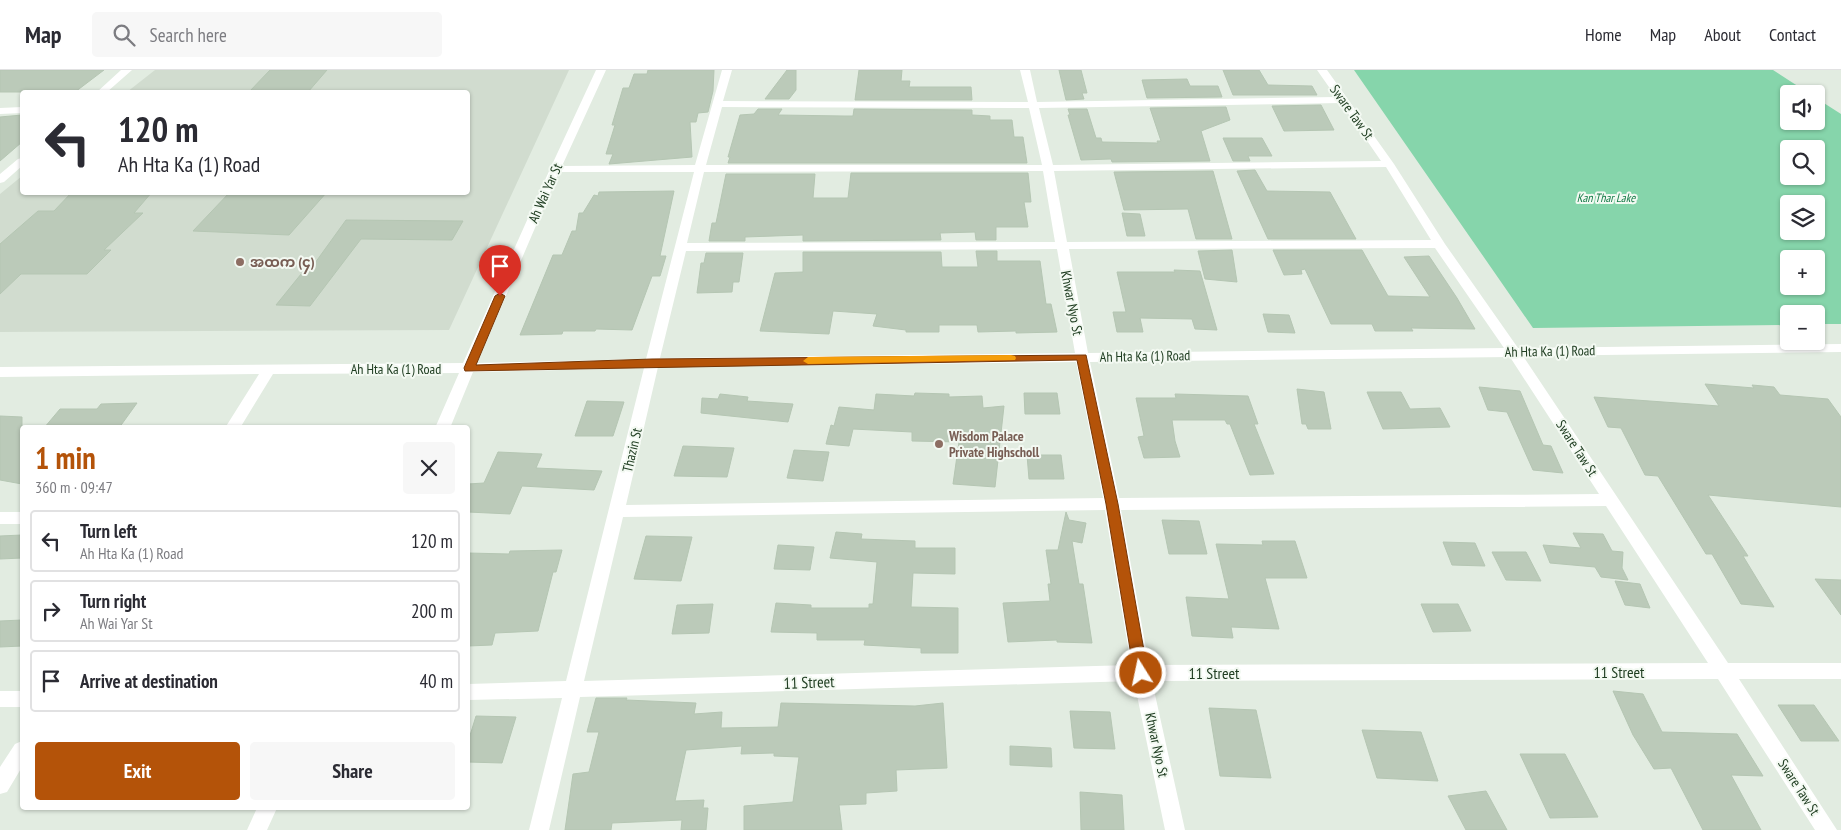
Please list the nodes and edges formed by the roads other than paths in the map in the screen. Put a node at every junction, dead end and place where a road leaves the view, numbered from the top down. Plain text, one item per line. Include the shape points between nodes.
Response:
1 (127, 70) edge
2 (601, 70) edge
3 (727, 70) edge
4 (1025, 70) edge
5 (1322, 70) edge
6 (104, 90) edge
7 (1344, 100) junction
8 (717, 104) junction
9 (1033, 105) junction
10 (20, 110) edge
11 (0, 111) edge
12 (20, 162) edge
13 (1389, 164) junction
14 (700, 168) junction
15 (1048, 168) junction
16 (555, 169) junction
17 (2, 176) edge
18 (1439, 244) junction
19 (1061, 245) junction
20 (680, 247) junction
21 (1841, 348) edge
22 (1513, 351) junction
23 (1082, 357) junction
24 (652, 363) junction
25 (469, 368) junction
26 (269, 370) junction
27 (0, 372) edge
28 (234, 425) edge
29 (443, 425) edge
30 (1611, 500) junction
31 (1112, 504) junction
32 (618, 511) junction
33 (0, 518) edge
34 (20, 518) edge
35 (1841, 671) edge
36 (1724, 672) junction
37 (1141, 673) junction
38 (574, 689) junction
39 (470, 692) edge
40 (0, 699) edge
41 (20, 699) edge
42 (20, 753) edge
43 (0, 785) edge
44 (266, 810) edge
45 (257, 830) edge
46 (539, 830) edge
47 (1175, 830) edge
48 (1827, 830) edge

1 - 6 street
2 - 16 street, Ah Wai Yar St
3 - 8 street, Thazin St
4 - 9 street, Khwar Nyo St
5 - 7 street, Sware Taw St
7 - 9 street
7 - 13 street, Sware Taw St
8 - 9 street
8 - 14 street, Thazin St
9 - 15 street, Khwar Nyo St
10 - 11 street
12 - 17 street
13 - 15 street
13 - 18 street, Sware Taw St
14 - 15 street
14 - 16 street
14 - 20 street, Thazin St
15 - 19 street, Khwar Nyo St
16 - 25 street, Ah Wai Yar St
18 - 19 street
18 - 22 street, Sware Taw St
19 - 20 street
19 - 23 street, Khwar Nyo St
20 - 24 street, Thazin St
21 - 22 street, Ah Hta Ka (1) Road
22 - 23 street, Ah Hta Ka (1) Road
22 - 30 street, Sware Taw St
23 - 24 street, Ah Hta Ka (1) Road
23 - 31 street, Khwar Nyo St
24 - 25 street, Ah Hta Ka (1) Road
24 - 32 street, Thazin St
25 - 26 street, Ah Hta Ka (1) Road
25 - 29 street, Ah Wai Yar St
26 - 27 street, Ah Hta Ka (1) Road
26 - 28 street
30 - 31 street
30 - 36 street, Sware Taw St
31 - 32 street
31 - 37 street, Khwar Nyo St
32 - 38 street, Thazin St
33 - 34 street
35 - 36 street, 11 Street
36 - 37 street, 11 Street
36 - 48 street, Sware Taw St
37 - 38 street, 11 Street
37 - 47 street, Khwar Nyo St
38 - 39 street, 11 Street
38 - 46 street, Thazin St
40 - 41 street
42 - 43 street
44 - 45 street

